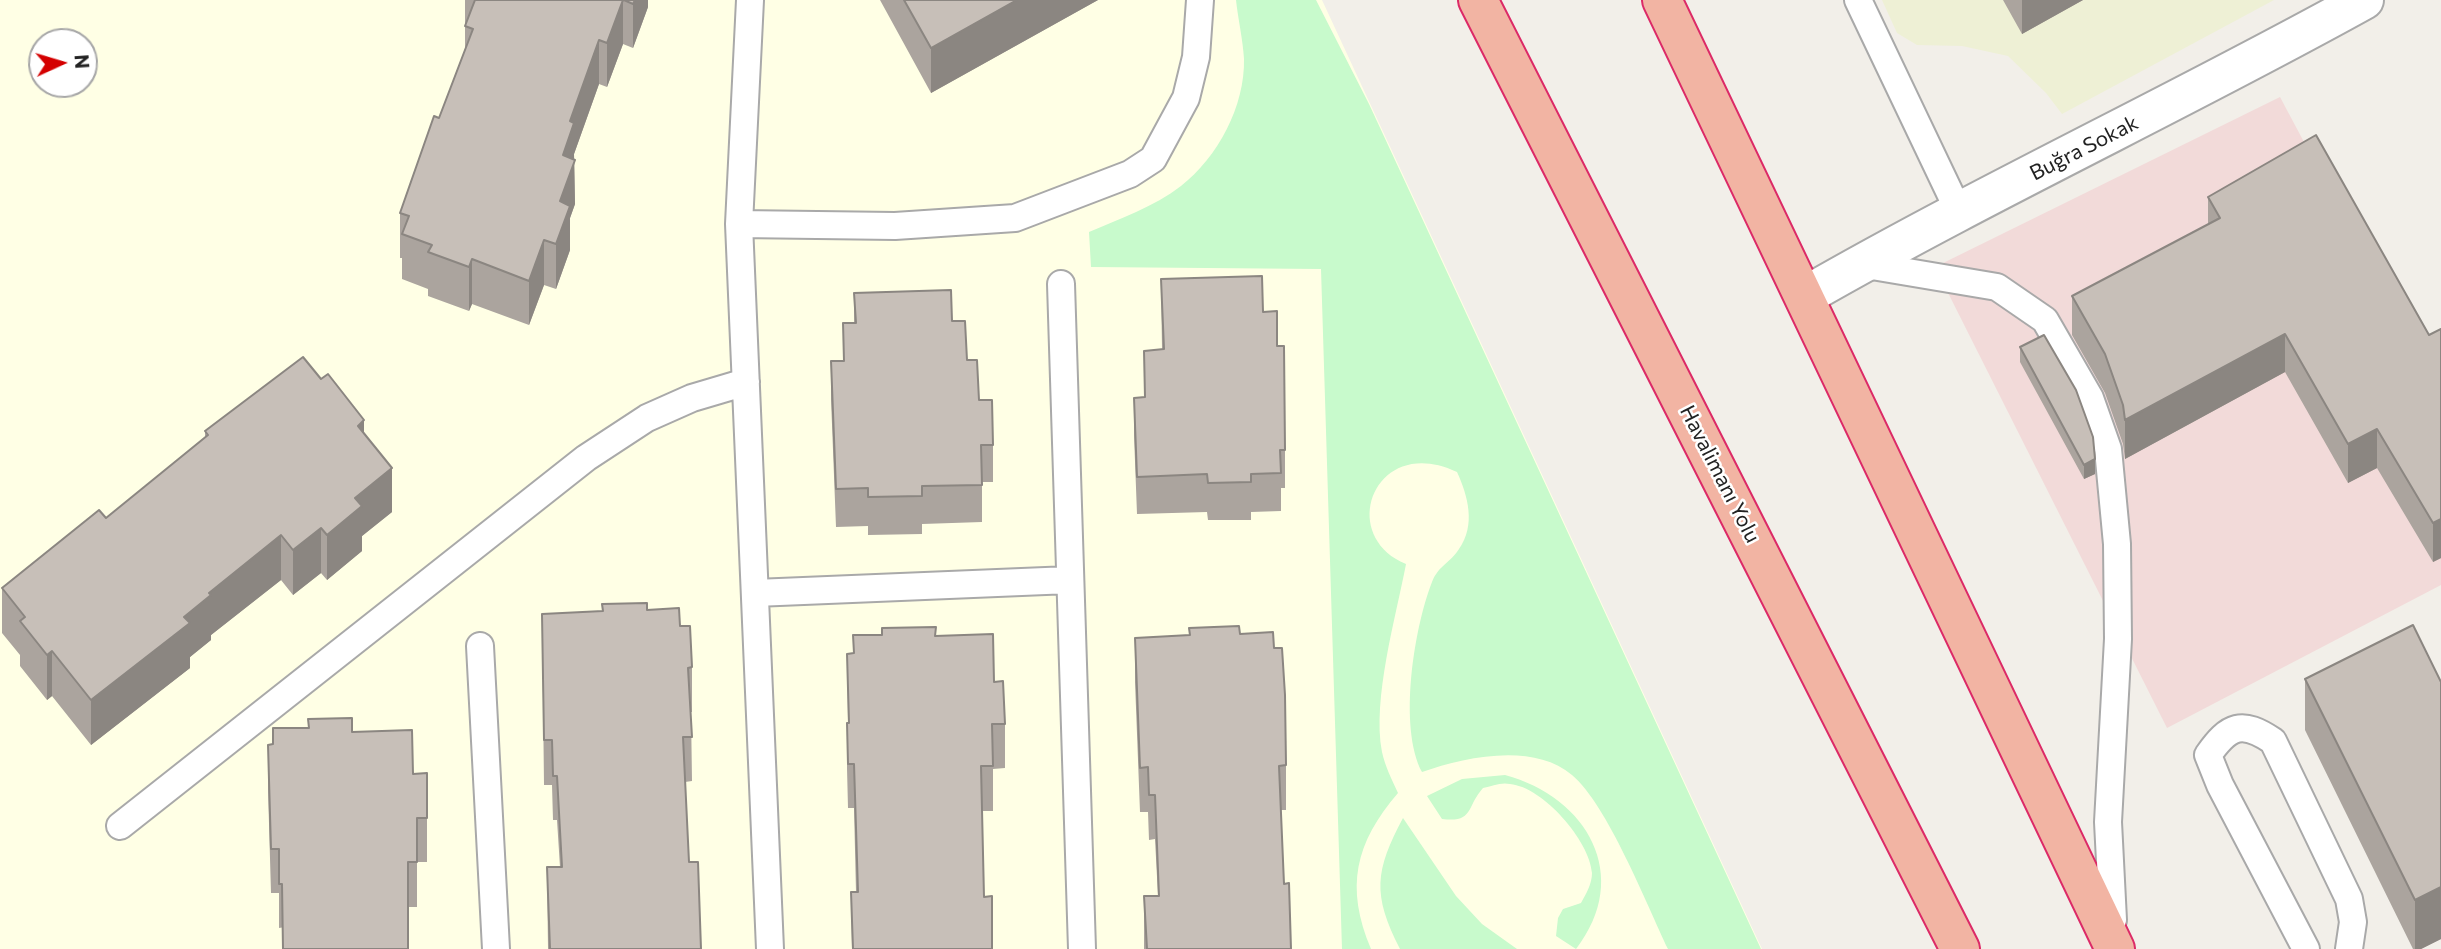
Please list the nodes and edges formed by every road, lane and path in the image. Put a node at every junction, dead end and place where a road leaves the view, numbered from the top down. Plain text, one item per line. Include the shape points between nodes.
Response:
1 (750, 0) edge
2 (1200, 0) edge
3 (1478, 0) edge
4 (1662, 0) edge
5 (1858, 0) edge
6 (2364, 0) edge
7 (1959, 212) junction
8 (739, 224) junction
9 (1860, 264) junction
10 (1061, 284) dead end
11 (1805, 296) junction
12 (746, 382) junction
13 (1070, 580) junction
14 (755, 593) junction
15 (480, 646) dead end
16 (1880, 788) junction
17 (120, 826) dead end
18 (2120, 939) edge
19 (496, 949) edge
20 (770, 949) edge
21 (1082, 949) edge
22 (1938, 949) edge
23 (1960, 949) edge
24 (2306, 949) edge
25 (2349, 949) edge

1 - 8 lane
2 - 8 lane via 1196,57 1186,99 1153,159 1129,174 1015,218 895,226
3 - 16 highway, Havalimanı Yolu
4 - 11 highway
5 - 7 lane
6 - 7 street, Buğra Sokak
7 - 9 street, Buğra Sokak
8 - 12 lane
9 - 11 street, Buğra Sokak
9 - 18 lane via 1997,287 2045,320 2090,398 2108,449 2117,544 2118,639 2108,822
10 - 13 lane
11 - 18 highway via 2051,815
12 - 14 lane
12 - 17 lane via 647,418 586,457
13 - 14 lane
13 - 21 lane
14 - 20 lane
15 - 19 lane
16 - 22 highway
16 - 23 highway, Havalimanı Yolu
24 - 25 lane via 2208,755 2220,737 2236,729 2253,728 2273,741 2349,899 2353,922

